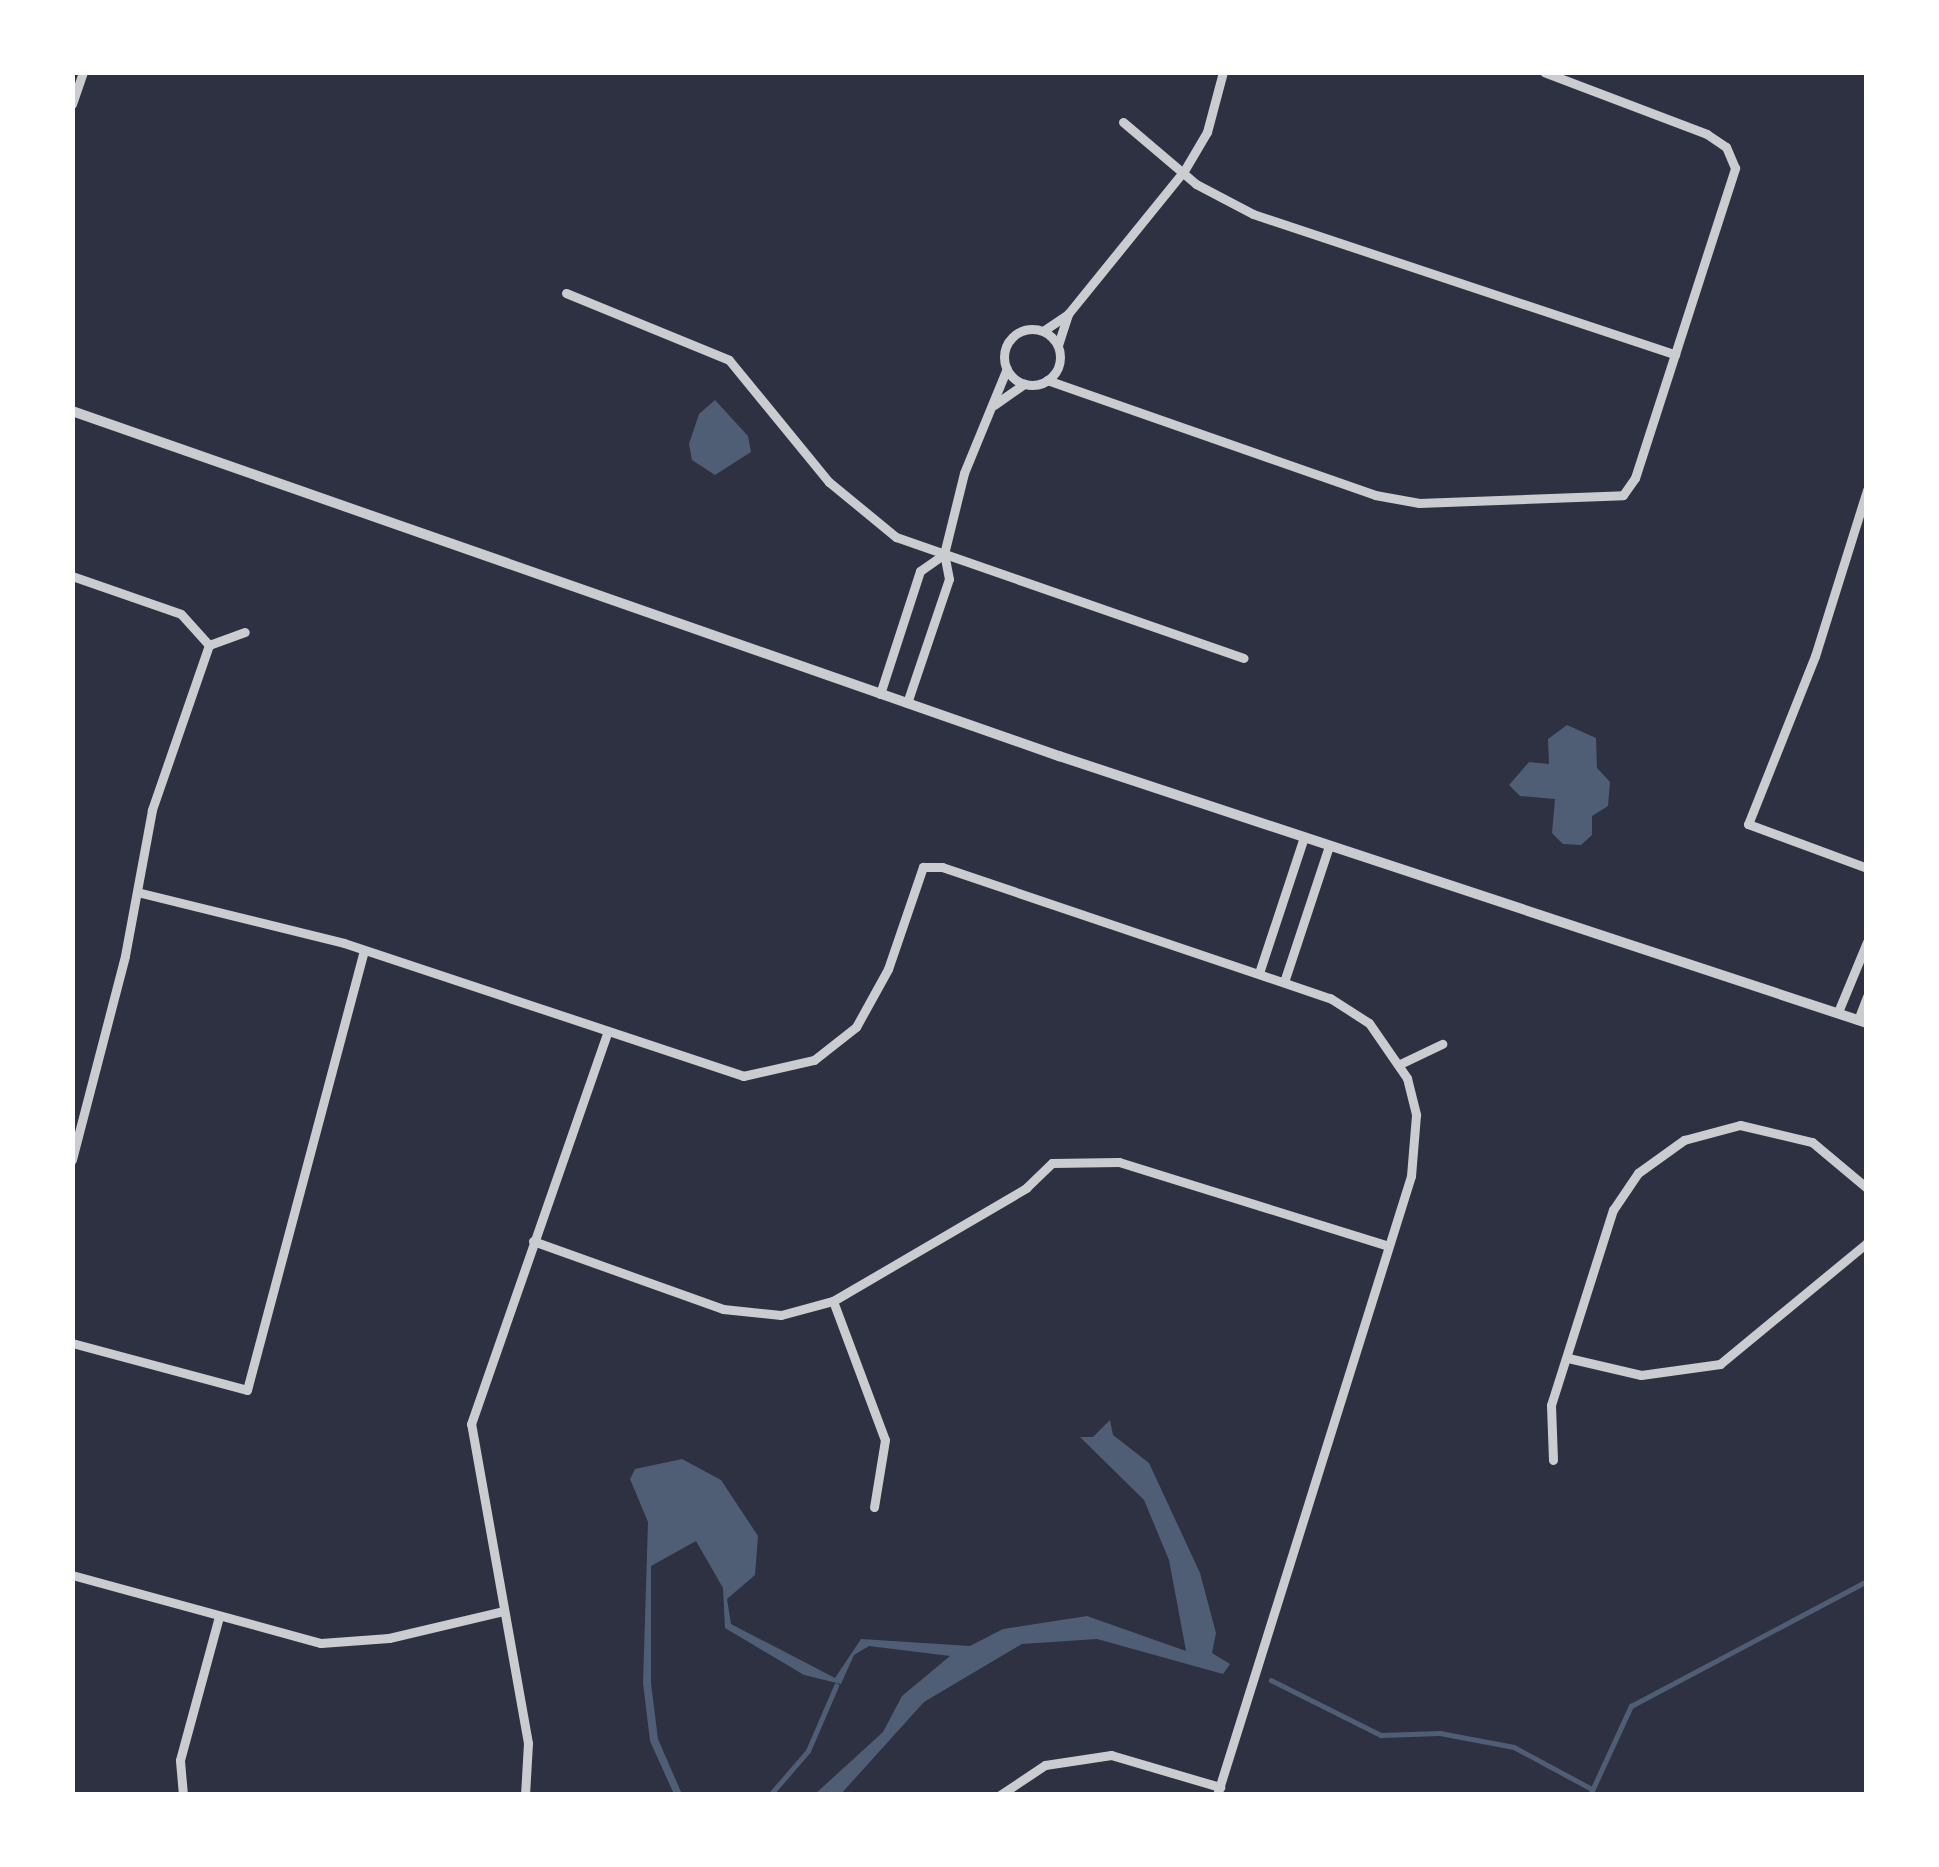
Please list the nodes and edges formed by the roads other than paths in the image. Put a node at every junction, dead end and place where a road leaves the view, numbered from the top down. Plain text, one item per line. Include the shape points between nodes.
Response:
1 (83, 72) edge
2 (1223, 72) edge
3 (1544, 72) edge
4 (72, 104) edge
5 (1123, 122) dead end
6 (1184, 171) junction
7 (566, 293) dead end
8 (1068, 314) junction
9 (1043, 331) junction
10 (1058, 345) junction
11 (1675, 354) junction
12 (1059, 366) junction
13 (1007, 368) junction
14 (1048, 380) junction
15 (1025, 384) junction
16 (1072, 388) junction
17 (994, 405) junction
18 (72, 411) edge
19 (1867, 490) edge
20 (944, 554) junction
21 (72, 576) edge
22 (245, 632) dead end
23 (209, 645) junction
24 (1244, 658) dead end
25 (880, 694) junction
26 (908, 703) junction
27 (1304, 837) junction
28 (1329, 847) junction
29 (1867, 868) edge
30 (137, 892) junction
31 (1867, 942) edge
32 (364, 951) junction
33 (1259, 973) junction
34 (1283, 982) junction
35 (1867, 997) edge
36 (1838, 1012) junction
37 (1863, 1022) edge
38 (605, 1036) junction
39 (1442, 1044) dead end
40 (1400, 1064) junction
41 (72, 1160) edge
42 (1867, 1188) edge
43 (533, 1241) junction
44 (1867, 1243) edge
45 (1388, 1246) junction
46 (832, 1300) junction
47 (72, 1342) edge
48 (1568, 1358) junction
49 (1552, 1460) dead end
50 (874, 1508) dead end
51 (72, 1575) edge
52 (503, 1611) junction
53 (219, 1616) junction
54 (1218, 1791) edge
55 (183, 1795) edge
56 (525, 1795) edge
57 (1000, 1795) edge

1 - 4 street
2 - 6 street via 1207,132
3 - 11 street via 1726,147 1735,168
5 - 6 street
6 - 8 street
6 - 11 street via 1253,214
7 - 20 street via 729,360 859,512
8 - 9 street
8 - 10 street
9 - 10 street
9 - 13 street via 1016,334 1005,350
10 - 12 street
11 - 16 street via 1623,495 1419,503 1375,495
12 - 14 street
12 - 16 street
13 - 15 street
13 - 17 street
14 - 15 street
14 - 16 street
15 - 17 street
17 - 20 street via 964,472
18 - 25 street
19 - 29 street via 1827,622 1748,824
20 - 24 street
20 - 25 street via 920,571
20 - 26 street via 949,579
21 - 23 street via 181,614
22 - 23 street
23 - 30 street via 152,810
25 - 26 street
26 - 27 street
27 - 28 street
27 - 33 street
28 - 34 street
28 - 36 street
30 - 32 street
30 - 41 street
31 - 36 street
32 - 38 street
32 - 47 street via 247,1390
33 - 34 street
33 - 38 street via 942,867 922,867 872,1004 814,1060 743,1076
34 - 40 street via 1369,1023
35 - 37 street
36 - 37 street
38 - 43 street
39 - 40 street
40 - 45 street via 1416,1145
42 - 48 street via 1835,1156 1774,1128 1740,1125 1684,1140 1638,1172 1613,1210
43 - 46 street via 738,1312 781,1315
43 - 52 street via 471,1424
44 - 48 street via 1720,1364 1641,1375
45 - 46 street via 1152,1168 1052,1162 1026,1188
45 - 54 street
46 - 50 street via 885,1440
48 - 49 street via 1551,1405
51 - 53 street
52 - 53 street via 351,1645
52 - 56 street via 528,1743
53 - 55 street via 180,1760
54 - 57 street via 1111,1755 1045,1765

